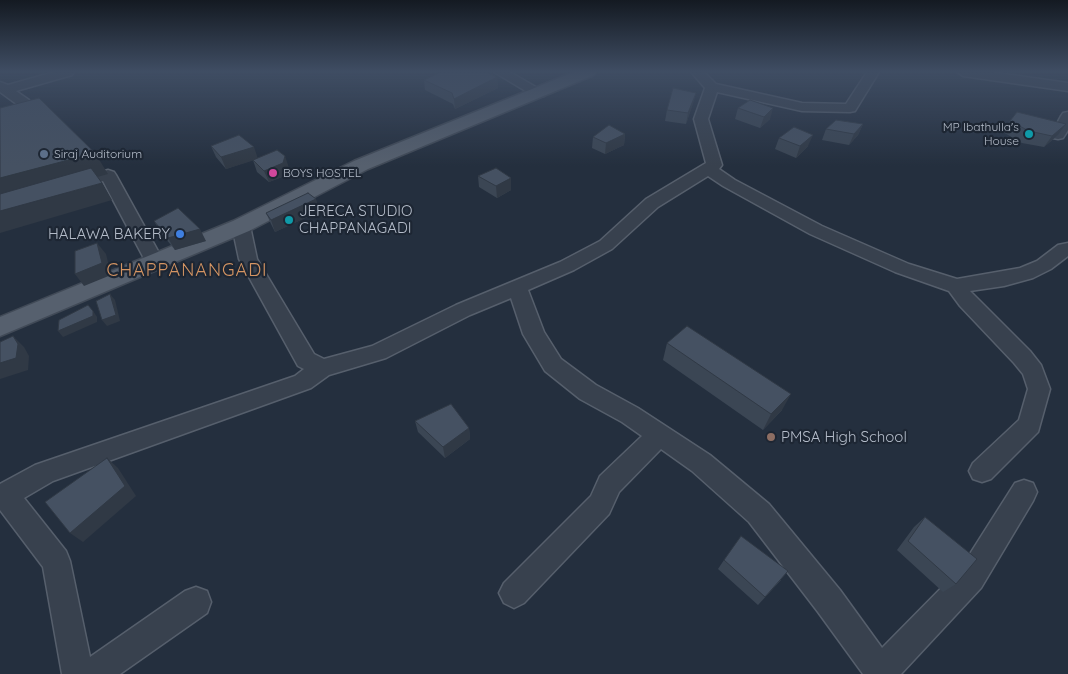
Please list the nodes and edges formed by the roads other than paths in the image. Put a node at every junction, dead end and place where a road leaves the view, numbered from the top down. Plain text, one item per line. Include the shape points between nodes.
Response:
1 (24, 103) edge
2 (513, 103) edge
3 (706, 103) edge
4 (787, 103) edge
5 (853, 103) edge
6 (1068, 116) edge
7 (0, 126) edge
8 (1058, 135) edge
9 (709, 169) junction
10 (54, 191) edge
11 (241, 226) junction
12 (1067, 250) edge
13 (155, 262) junction
14 (956, 286) junction
15 (518, 289) junction
16 (0, 328) edge
17 (322, 368) junction
18 (659, 435) junction
19 (982, 471) dead end
20 (1024, 492) dead end
21 (3, 497) edge
22 (514, 593) dead end
23 (196, 602) dead end
24 (881, 673) edge
25 (78, 674) edge
26 (93, 674) edge

1 - 7 street via 27,115
2 - 11 main road via 361,165
3 - 9 street via 701,119 714,164
4 - 5 street via 850,108
6 - 8 street
9 - 14 street via 816,230 902,268
9 - 15 street via 652,204 606,245
10 - 13 street via 108,175
11 - 13 main road
11 - 17 street via 248,259 306,360
12 - 14 street via 1026,273
13 - 16 main road
14 - 19 street via 1022,357 1033,371 1038,389 1029,425
15 - 17 street via 463,310 378,352
15 - 18 street via 534,334 553,366 588,392
17 - 21 street via 303,382 44,473
18 - 22 street via 609,484 600,505
18 - 24 street via 701,464 759,513 829,600
20 - 24 street via 971,578
21 - 25 street via 56,561
23 - 26 street

